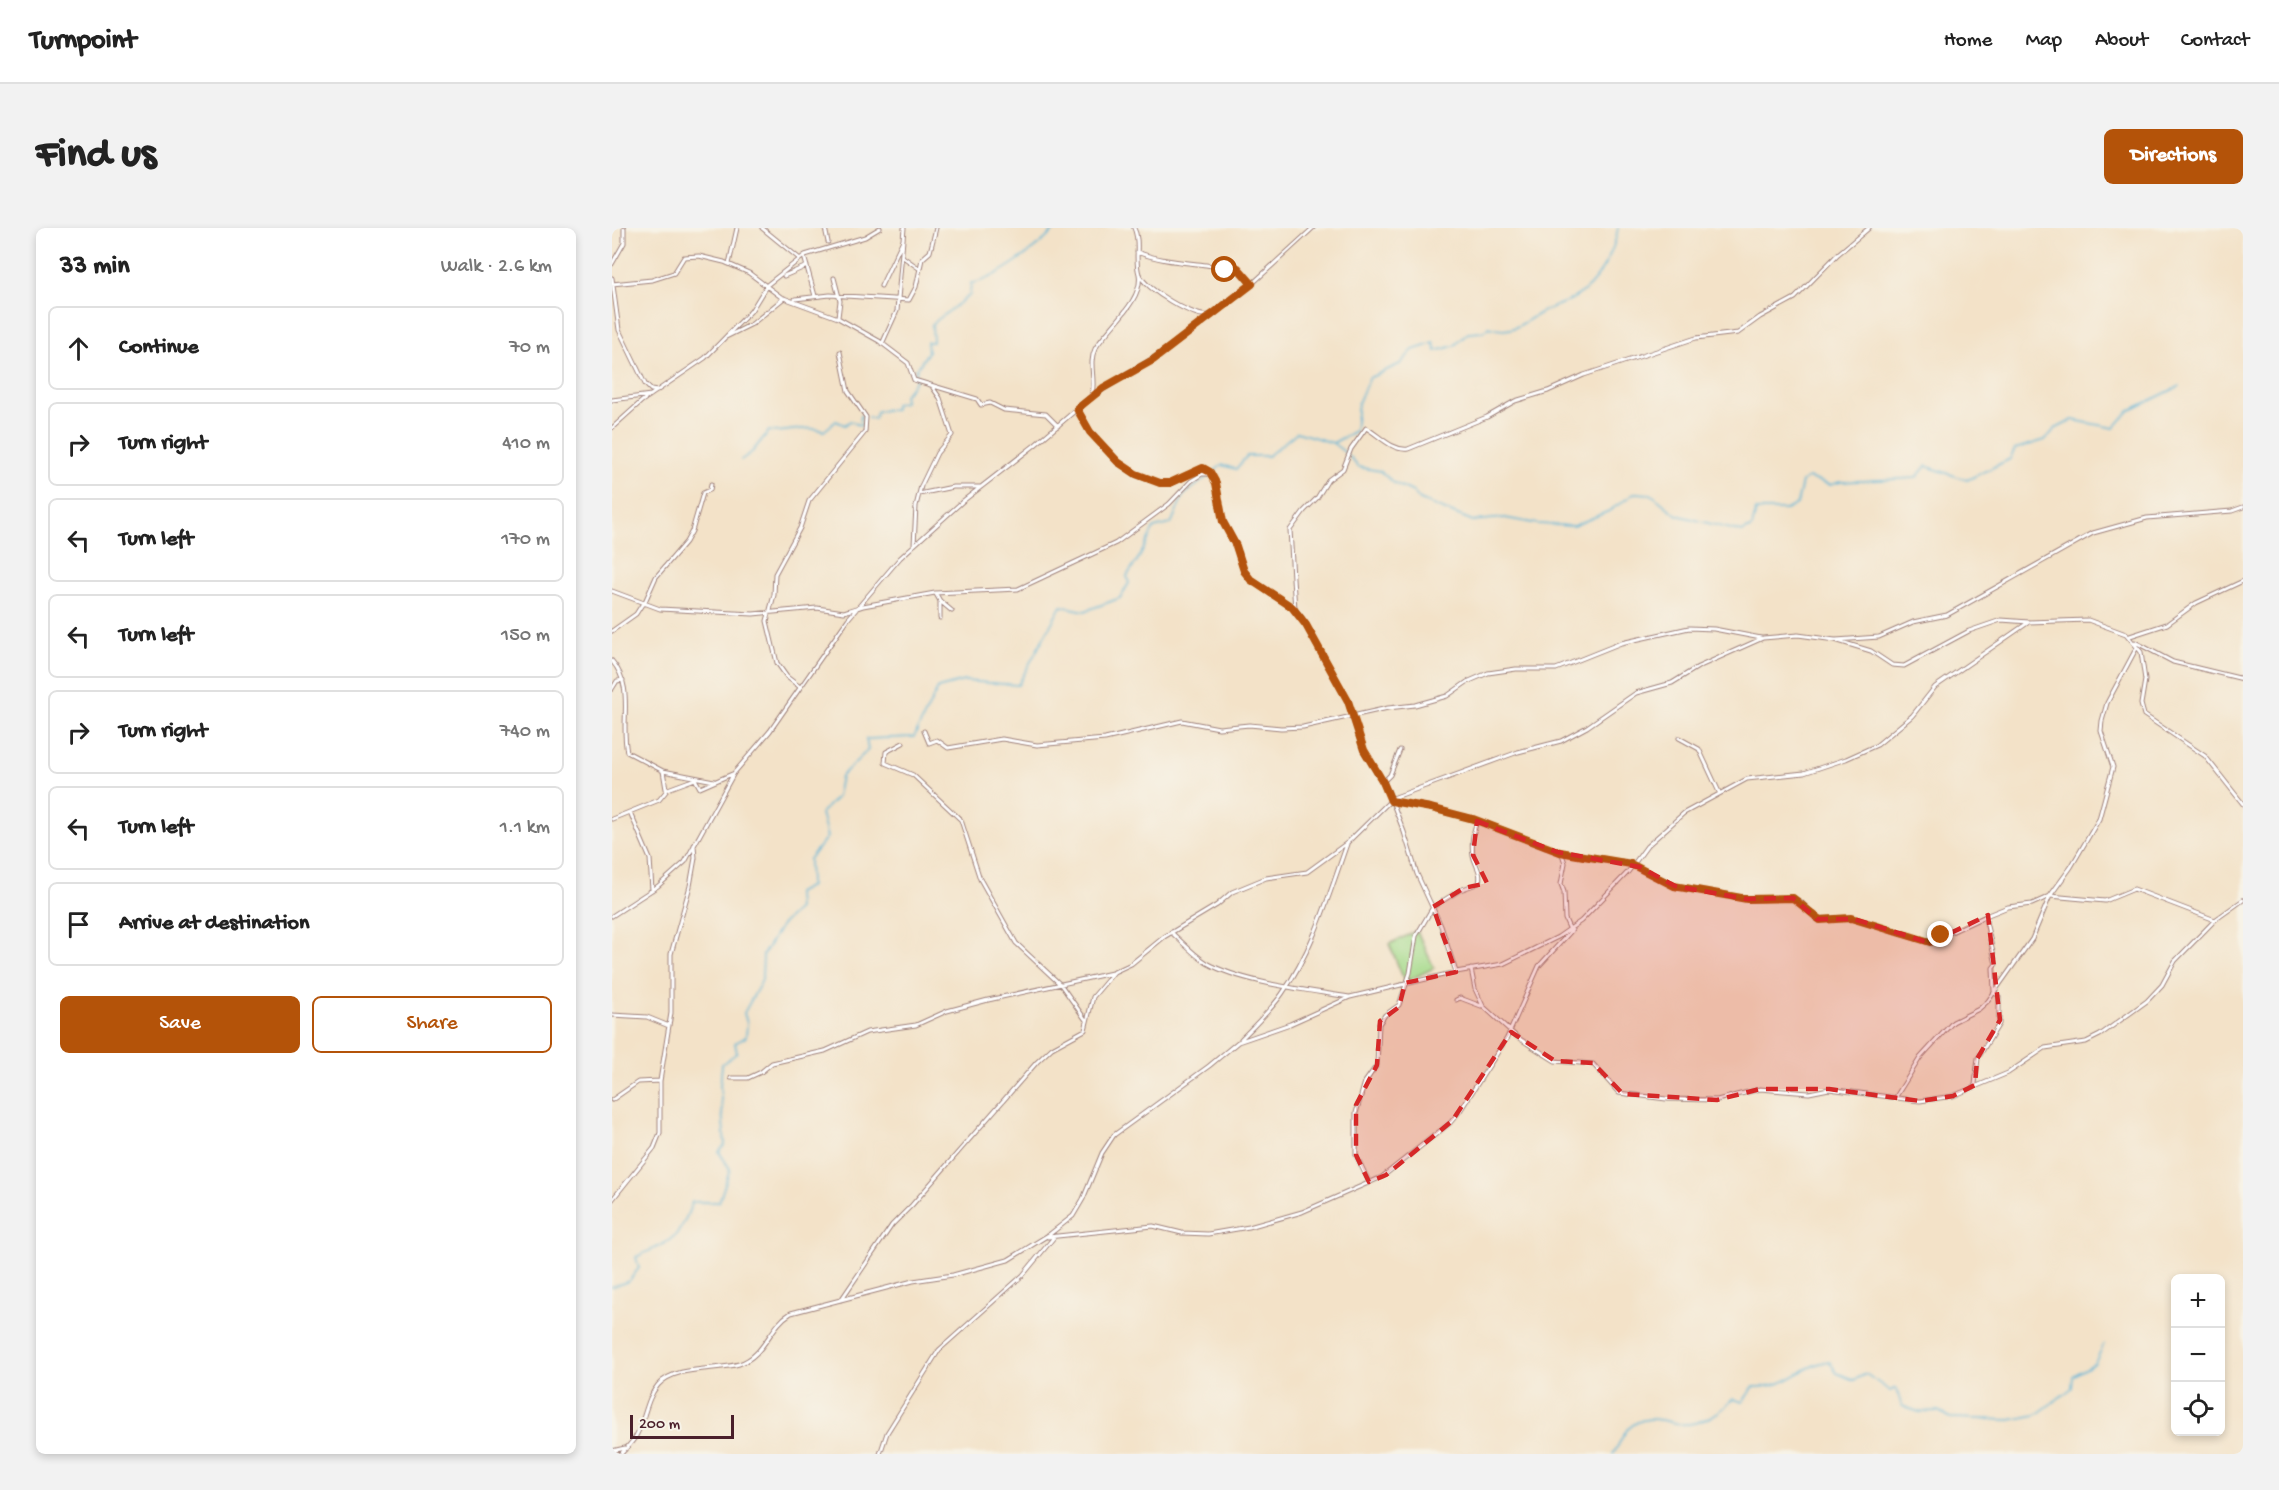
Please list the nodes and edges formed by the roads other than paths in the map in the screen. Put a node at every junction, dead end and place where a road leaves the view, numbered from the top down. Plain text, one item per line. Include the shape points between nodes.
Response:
1 (624, 228) edge
2 (737, 228) edge
3 (762, 228) edge
4 (825, 228) edge
5 (880, 228) edge
6 (904, 228) edge
7 (936, 228) edge
8 (1134, 228) edge
9 (1313, 228) edge
10 (1869, 228) edge
11 (903, 238) junction
12 (828, 242) dead end
13 (1137, 252) junction
14 (903, 257) junction
15 (802, 258) junction
16 (612, 264) edge
17 (729, 264) junction
18 (807, 266) junction
19 (920, 269) junction
20 (1139, 274) junction
21 (784, 276) dead end
22 (612, 278) edge
23 (834, 278) dead end
24 (613, 284) edge
25 (1252, 284) junction
26 (766, 285) junction
27 (881, 286) dead end
28 (814, 296) junction
29 (839, 296) junction
30 (784, 298) junction
31 (793, 299) junction
32 (899, 300) junction
33 (1212, 315) junction
34 (838, 318) junction
35 (723, 339) junction
36 (882, 344) junction
37 (840, 352) dead end
38 (933, 388) junction
39 (658, 391) junction
40 (652, 395) junction
41 (1091, 397) junction
42 (612, 400) edge
43 (1077, 409) junction
44 (1058, 426) junction
45 (612, 428) edge
46 (1210, 474) junction
47 (711, 484) dead end
48 (981, 487) junction
49 (919, 494) junction
50 (2243, 507) edge
51 (914, 545) junction
52 (2243, 581) edge
53 (612, 591) edge
54 (935, 593) junction
55 (940, 601) junction
56 (644, 604) junction
57 (858, 607) junction
58 (1295, 610) junction
59 (952, 611) dead end
60 (768, 613) junction
61 (940, 618) dead end
62 (2029, 622) junction
63 (612, 631) edge
64 (2129, 636) junction
65 (1763, 638) junction
66 (1835, 640) junction
67 (2135, 642) junction
68 (2137, 647) junction
69 (612, 661) edge
70 (2243, 679) edge
71 (623, 680) junction
72 (801, 687) junction
73 (612, 689) edge
74 (1354, 716) junction
75 (924, 731) dead end
76 (1678, 738) dead end
77 (903, 743) dead end
78 (1400, 750) dead end
79 (663, 771) junction
80 (734, 773) junction
81 (714, 781) junction
82 (1383, 782) junction
83 (665, 791) junction
84 (1719, 792) junction
85 (1391, 800) junction
86 (2243, 804) edge
87 (630, 812) junction
88 (612, 819) edge
89 (1477, 820) junction
90 (1347, 843) junction
91 (694, 844) junction
92 (1561, 853) junction
93 (1631, 864) junction
94 (652, 890) junction
95 (2050, 896) junction
96 (2243, 900) edge
97 (1433, 907) junction
98 (1988, 915) junction
99 (612, 916) edge
100 (2215, 920) junction
101 (1576, 924) junction
102 (1570, 930) junction
103 (1171, 932) junction
104 (1471, 969) junction
105 (1114, 972) junction
106 (1456, 972) junction
107 (1406, 984) junction
108 (1061, 986) junction
109 (1287, 986) junction
110 (1994, 991) junction
111 (1350, 997) junction
112 (1456, 1000) dead end
113 (1483, 1006) junction
114 (612, 1015) edge
115 (1086, 1020) junction
116 (669, 1026) junction
117 (1509, 1029) junction
118 (1240, 1040) junction
119 (731, 1078) dead end
120 (660, 1081) junction
121 (1975, 1085) junction
122 (1895, 1096) junction
123 (612, 1100) edge
124 (1369, 1182) junction
125 (612, 1200) edge
126 (1055, 1236) junction
127 (1043, 1238) junction
128 (840, 1302) junction
129 (626, 1447) junction
130 (612, 1451) edge
131 (621, 1454) edge
132 (880, 1454) edge

1 - 16 street via 624,243
2 - 17 street
3 - 15 street
4 - 12 street
5 - 15 street via 866,237
6 - 11 street
7 - 19 street via 930,252 922,259
8 - 13 street
9 - 25 street
10 - 58 street via 1795,298 1736,334 1701,337 1584,375 1515,400 1487,417 1408,449 1383,442 1366,428 1343,469 1328,480 1290,530
11 - 14 street
11 - 27 street
13 - 20 street
13 - 25 street via 1190,265 1238,268
14 - 19 street
14 - 32 street
15 - 18 street
15 - 26 street
17 - 24 street via 699,256 684,257 674,273
17 - 26 street
18 - 21 street
18 - 28 street
19 - 32 street via 911,298
20 - 33 street via 1170,300 1199,316
20 - 41 street via 1129,304 1094,351
22 - 24 street
23 - 29 street
24 - 39 street via 619,330 645,384
25 - 33 street
26 - 30 street
26 - 35 street via 751,311
28 - 29 street
28 - 31 street
29 - 32 street
29 - 34 street
30 - 31 street
30 - 35 street via 752,324
31 - 34 street
32 - 36 street via 896,317
33 - 41 street via 1148,364
34 - 36 street
35 - 39 street via 695,366
36 - 38 street via 910,365 912,379
37 - 60 street via 848,391 866,417 865,432 809,501 797,534 775,574
38 - 44 street via 976,399 981,405 990,403 1004,410 1046,414
38 - 49 street via 952,435 937,453
39 - 40 street
40 - 42 street
40 - 45 street
41 - 43 street
43 - 44 street
43 - 46 street via 1090,432 1118,462 1136,474 1165,483 1203,468
44 - 48 street
46 - 54 street via 1191,481 1169,504 1116,543 1036,583 1011,591
46 - 58 street via 1216,483 1223,522 1244,571
47 - 56 street via 710,490 703,491 694,515 696,522 686,542 656,577
48 - 49 street via 953,487
48 - 51 street
49 - 51 street
50 - 66 street via 2146,518 2093,533 1947,615 1912,622 1879,637
51 - 57 street
52 - 64 street via 2196,603 2168,624
53 - 56 street
54 - 55 street
54 - 57 street
55 - 59 street
55 - 61 street
56 - 60 street via 708,613
56 - 63 street
57 - 60 street via 844,612 817,608
57 - 72 street
58 - 74 street
60 - 72 street via 775,658 783,673
62 - 64 street via 2088,620
62 - 66 street via 2001,620 1970,631 1904,666 1892,665 1871,651
62 - 84 street via 1935,687 1912,716 1877,745 1804,773 1755,777
64 - 67 street
65 - 66 street via 1798,635
65 - 74 street via 1689,628 1621,643 1556,669 1488,674 1433,701
65 - 85 street via 1672,683 1636,693 1561,741 1518,752
67 - 68 street
67 - 70 street via 2173,662
68 - 86 street via 2144,663 2144,715 2205,756
68 - 95 street via 2102,721 2101,731 2113,767 2103,808 2076,860
69 - 71 street
71 - 73 street via 617,681
71 - 79 street via 627,751
72 - 80 street
74 - 75 street via 1283,728 1249,724 1219,728 1182,721 1126,736 1037,745 1005,739 946,748 937,740 929,743
74 - 82 street via 1364,750
76 - 84 street via 1699,749
77 - 108 street via 886,752 885,763 913,775 962,821 980,879 1018,947
78 - 82 street
79 - 81 street
79 - 83 street
80 - 81 street
80 - 91 street
81 - 83 street via 700,788 695,779
82 - 85 street
83 - 87 street via 659,800
84 - 93 street via 1679,816
85 - 89 street
85 - 90 street
85 - 97 street
87 - 88 street
87 - 94 street via 651,859
89 - 92 street
89 - 97 street via 1471,841 1481,873 1479,883
90 - 103 street via 1304,873 1266,878 1232,892
90 - 109 street via 1316,929
91 - 94 street via 685,862
91 - 116 street via 692,874 672,948
92 - 93 street
92 - 102 street via 1565,866 1561,885
93 - 98 street via 1674,886 1747,899 1793,898 1817,919 1851,918 1930,942
93 - 101 street via 1628,872
94 - 99 street
95 - 98 street
95 - 100 street via 2110,900 2139,889
95 - 110 street via 2032,939
96 - 100 street
97 - 106 street
97 - 107 street via 1416,936
98 - 110 street via 1986,922 1996,964
100 - 121 street via 2175,961 2151,998 2100,1035 2086,1042 2048,1047 2008,1073
101 - 102 street
101 - 117 street via 1540,964
102 - 104 street via 1509,962
103 - 105 street via 1131,964
103 - 109 street via 1213,965
104 - 106 street
104 - 113 street
105 - 108 street
105 - 115 street via 1095,992
106 - 107 street
107 - 111 street
107 - 124 street via 1398,1007 1380,1021 1377,1065 1356,1105 1356,1155
108 - 115 street
108 - 119 street via 947,1011 916,1025 867,1032 832,1049 772,1063 748,1078
109 - 111 street
109 - 118 street
110 - 121 street via 1998,997 1999,1024 1978,1058
110 - 122 street via 1982,1007 1953,1022 1920,1058
111 - 118 street via 1290,1024
112 - 113 street
113 - 117 street
114 - 116 street via 647,1017
115 - 128 street via 1082,1034 1052,1048 1037,1062 896,1220
116 - 120 street
117 - 122 street via 1555,1061 1593,1064 1613,1089 1623,1094 1717,1100 1770,1089 1809,1093 1829,1089
117 - 124 street via 1454,1119 1386,1175
118 - 127 street via 1114,1135 1077,1210
120 - 123 street via 638,1082
120 - 125 street via 662,1117 657,1141
121 - 122 street via 1937,1099 1920,1101
124 - 126 street via 1272,1222 1210,1234 1182,1233 1158,1226
126 - 127 street
126 - 132 street via 1023,1275 939,1350 887,1433
127 - 128 street via 998,1264 913,1281
128 - 129 street via 787,1316 752,1358 739,1364 665,1380 652,1394 636,1435
129 - 130 street
129 - 131 street

